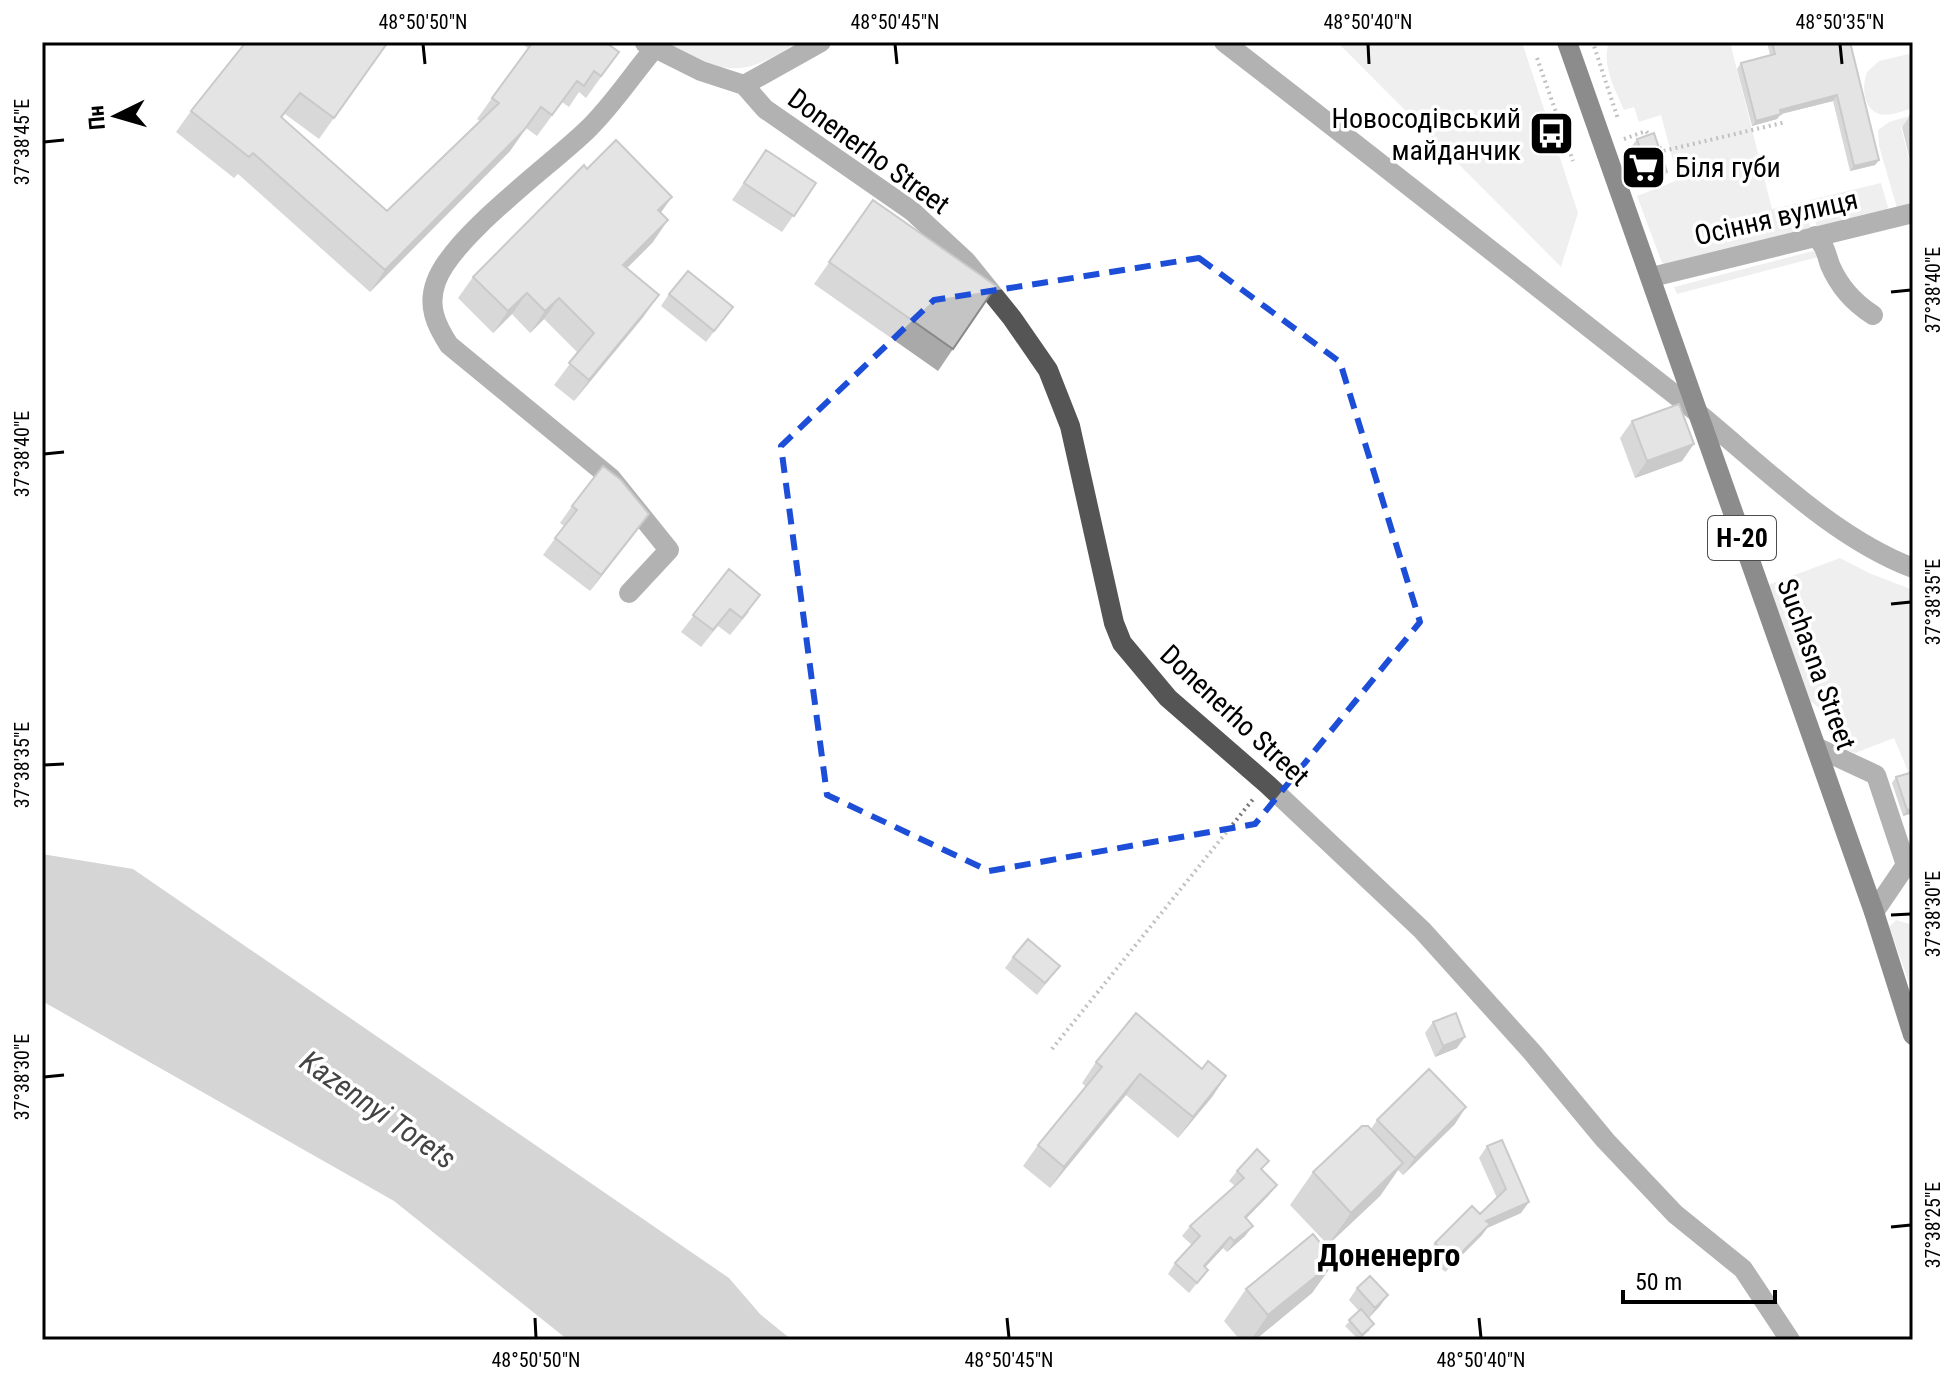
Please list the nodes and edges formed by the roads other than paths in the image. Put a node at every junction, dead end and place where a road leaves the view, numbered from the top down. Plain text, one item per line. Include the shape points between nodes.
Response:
1 (821, 42) edge
2 (1224, 42) edge
3 (1567, 42) edge
4 (649, 45) edge
5 (744, 85) junction
6 (1913, 213) edge
7 (1815, 236) junction
8 (1652, 277) junction
9 (1873, 315) dead end
10 (1698, 413) junction
11 (1913, 568) edge
12 (629, 593) dead end
13 (1816, 747) junction
14 (1874, 912) junction
15 (1913, 1035) edge
16 (1790, 1340) edge

1 - 5 street
2 - 10 street
3 - 8 main road, Suchasna Street / Н-20
4 - 5 street
4 - 12 street via 590,128 452,254 436,281 431,305 436,326 449,345 611,478 669,550
5 - 16 street, Donenerho Street via 765,109 912,211 966,261 1048,370 1070,426 1122,643 1178,707 1422,930 1675,1214 1743,1269
6 - 7 street, Осіння вулиця
7 - 8 street, Осіння вулиця
7 - 9 street via 1849,295
8 - 10 main road, Suchasna Street / Н-20
10 - 11 street via 1810,507 1889,559
10 - 13 main road, Suchasna Street / Н-20
13 - 14 main road, Suchasna Street / Н-20
13 - 14 street via 1876,775 1906,865
14 - 15 main road, Suchasna Street / Н-20

